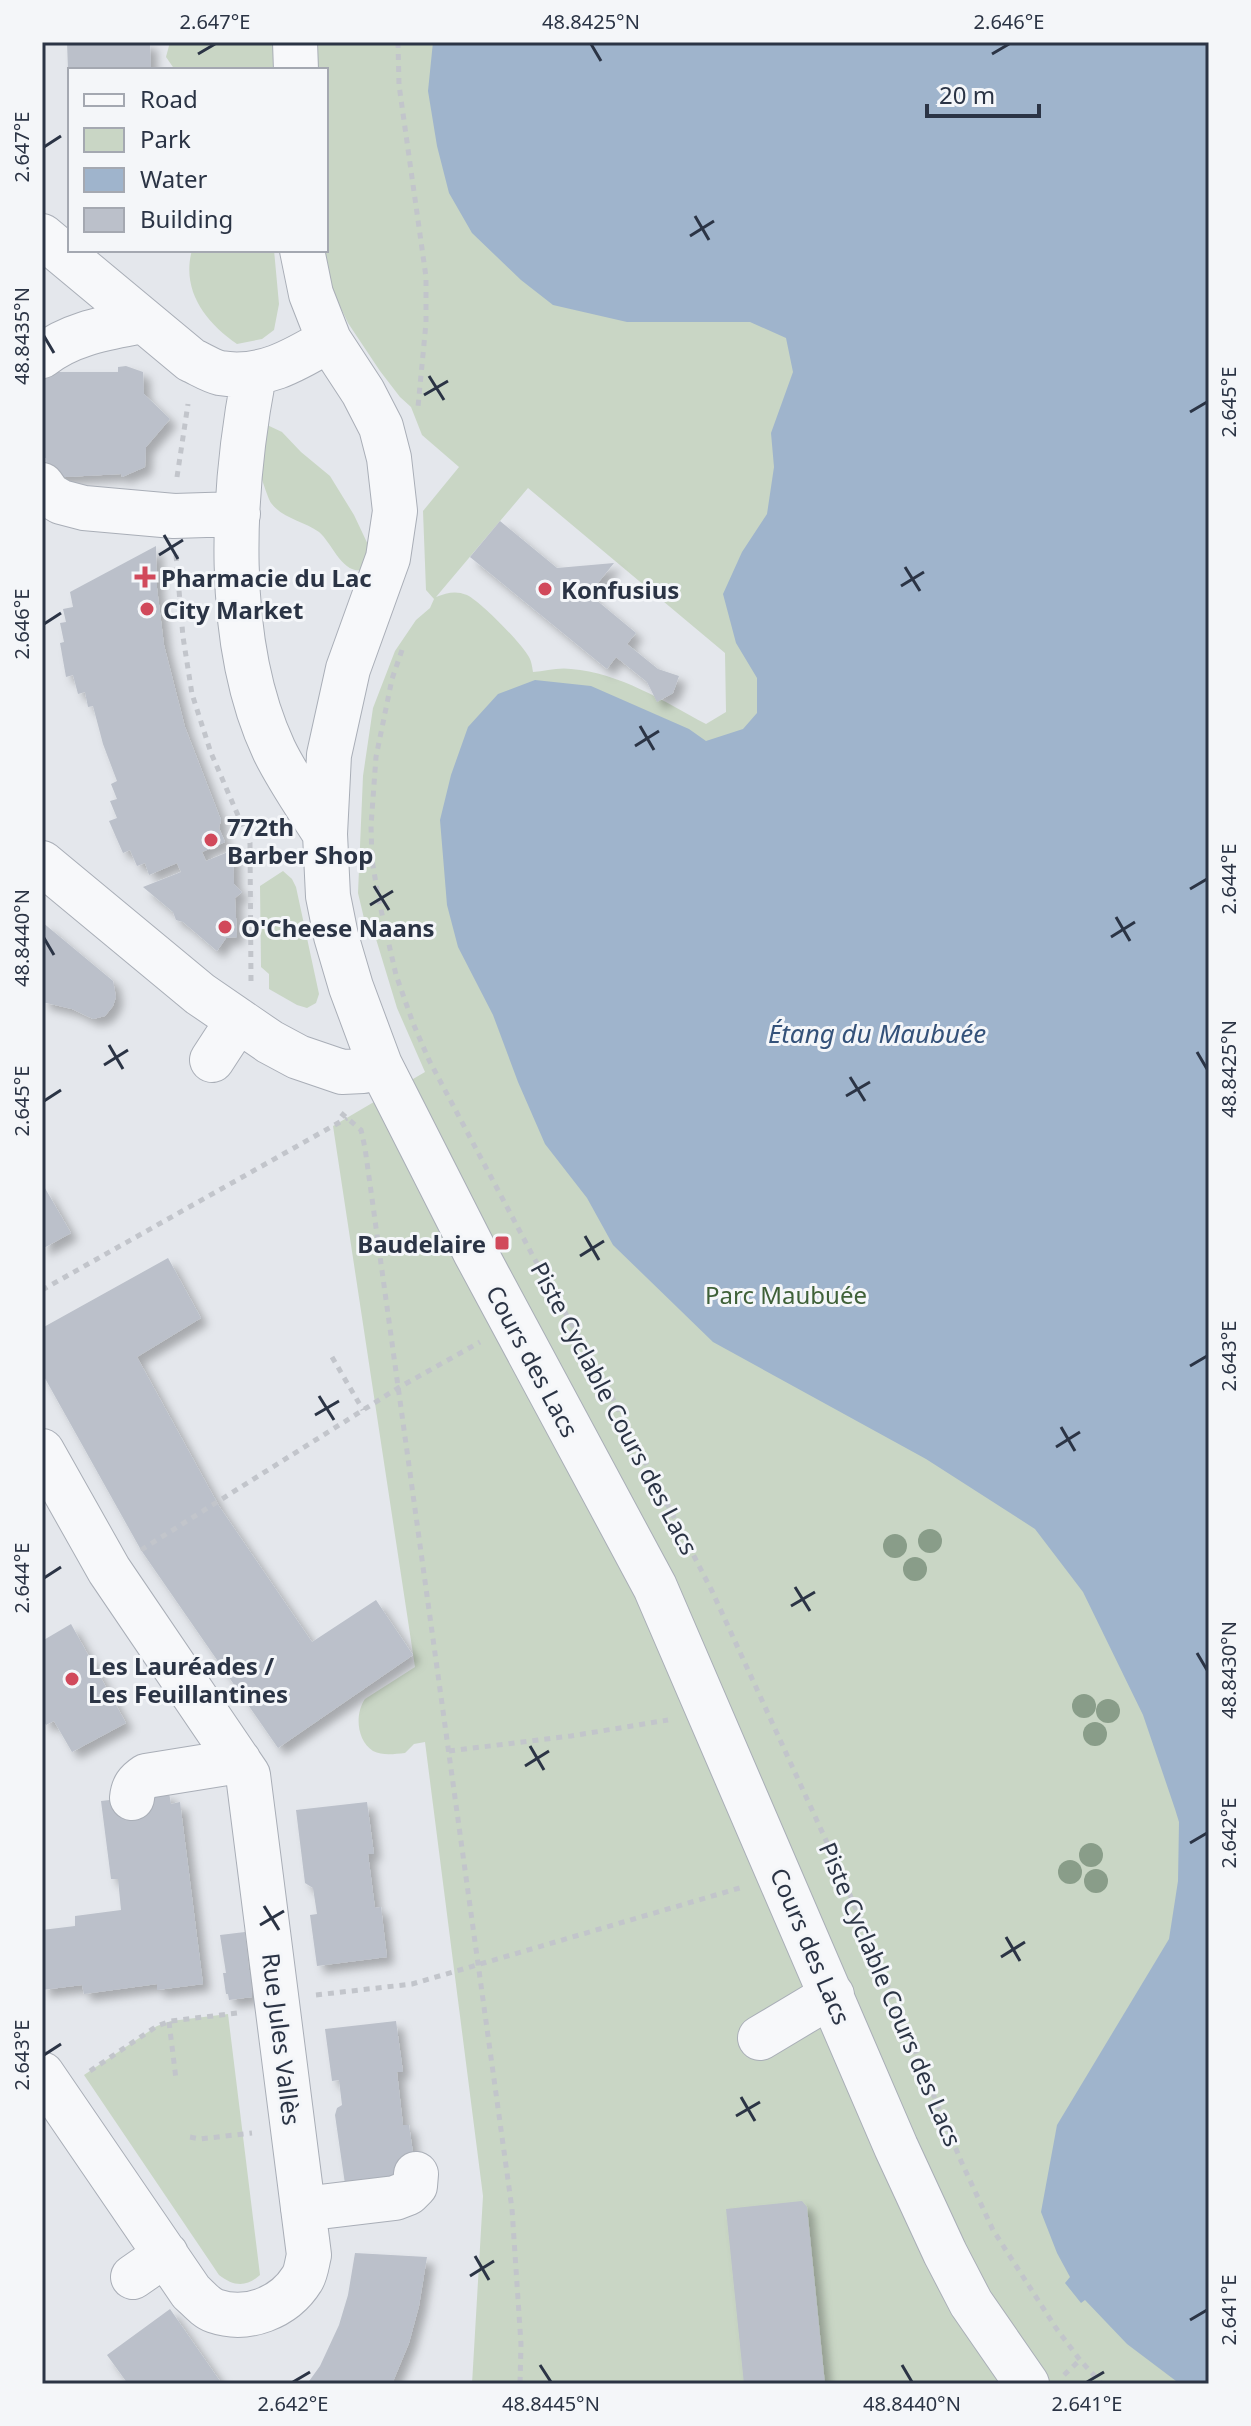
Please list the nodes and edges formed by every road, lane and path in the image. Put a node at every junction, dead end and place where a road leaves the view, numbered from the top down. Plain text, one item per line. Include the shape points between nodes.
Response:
1 (295, 42) edge
2 (398, 42) edge
3 (296, 68) edge
4 (42, 236) edge
5 (302, 252) edge
6 (143, 321) junction
7 (329, 340) junction
8 (42, 356) edge
9 (254, 375) junction
10 (418, 413) dead end
11 (42, 485) edge
12 (238, 514) junction
13 (405, 639) dead end
14 (325, 834) junction
15 (42, 863) edge
16 (238, 1020) junction
17 (212, 1060) dead end
18 (380, 1065) junction
19 (323, 1066) junction
20 (347, 1118) junction
21 (42, 1290) edge
22 (485, 1339) dead end
23 (332, 1357) dead end
24 (398, 1388) junction
25 (363, 1410) junction
26 (42, 1451) edge
27 (141, 1550) dead end
28 (677, 1719) dead end
29 (449, 1751) junction
30 (239, 1761) junction
31 (132, 1798) dead end
32 (781, 1876) junction
33 (479, 1964) junction
34 (832, 1995) junction
35 (278, 2010) junction
36 (169, 2022) junction
37 (760, 2038) dead end
38 (176, 2079) dead end
39 (52, 2104) edge
40 (293, 2129) junction
41 (190, 2137) dead end
42 (416, 2174) dead end
43 (303, 2209) junction
44 (520, 2384) edge
45 (1027, 2384) edge
46 (1102, 2384) edge

1 - 3 street
2 - 10 path via 399,85 426,277
4 - 6 street
5 - 7 street, Cours des Lacs
6 - 8 street via 92,331
6 - 9 street via 191,360 218,373
7 - 9 street via 294,361
7 - 14 street, Cours des Lacs via 381,427 395,511 388,558 337,713
9 - 12 street
11 - 12 street via 61,502 84,508 174,516
12 - 14 street via 237,594 251,683 274,749
13 - 46 path, Piste Cyclable Cours des Lacs via 376,757 371,826 379,901 413,1023 712,1591 840,1871 993,2230 1056,2328
14 - 18 street, Cours des Lacs via 336,936
15 - 16 street
16 - 17 street
16 - 19 street via 270,1042
18 - 19 street via 342,1072
18 - 32 street, Cours des Lacs via 655,1587
19 - 20 path via 337,1110
20 - 21 path
20 - 24 path via 361,1130 365,1148
22 - 24 path
23 - 25 path
24 - 25 path
24 - 29 path
25 - 27 path
26 - 30 street, Rue Jules Vallès via 109,1570
28 - 29 path
29 - 33 path
30 - 31 street via 146,1776 138,1780
30 - 35 street, Rue Jules Vallès via 248,1775
32 - 33 path
32 - 34 street, Cours des Lacs
33 - 35 path via 412,1984 305,1997
33 - 44 path via 512,2209
34 - 37 street
34 - 45 street, Cours des Lacs via 945,2253 971,2303
35 - 36 path
35 - 40 street, Rue Jules Vallès
36 - 38 path
36 - 39 path via 139,2037
39 - 43 street, Rue Jules Vallès via 154,2260 212,2311 239,2316 285,2299 303,2278 309,2255
40 - 41 path
40 - 43 street, Rue Jules Vallès
42 - 43 street via 415,2186 395,2198

